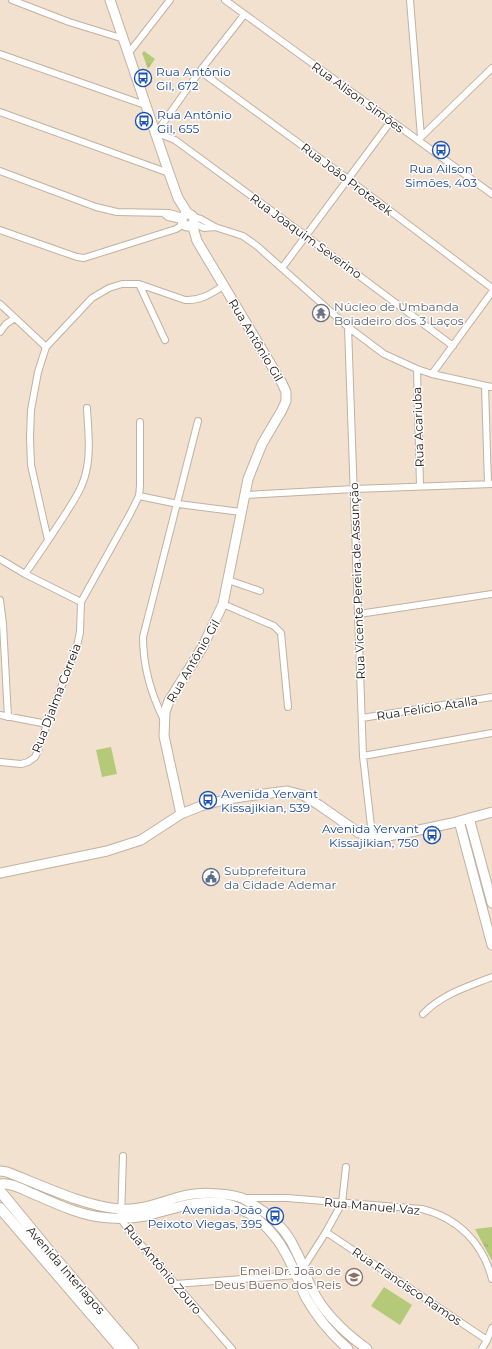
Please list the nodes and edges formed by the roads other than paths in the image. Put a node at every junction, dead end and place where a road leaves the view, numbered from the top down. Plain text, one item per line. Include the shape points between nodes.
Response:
1 (12, 0) edge
2 (110, 0) edge
3 (170, 0) edge
4 (225, 0) edge
5 (410, 0) edge
6 (244, 15) junction
7 (124, 39) junction
8 (0, 54) edge
9 (128, 54) junction
10 (492, 68) edge
11 (200, 71) junction
12 (145, 105) junction
13 (0, 112) edge
14 (391, 121) junction
15 (156, 133) junction
16 (420, 139) junction
17 (0, 171) edge
18 (169, 173) junction
19 (348, 179) junction
20 (492, 194) edge
21 (187, 220) junction
22 (0, 230) edge
23 (306, 236) junction
24 (282, 268) junction
25 (139, 284) junction
26 (223, 286) junction
27 (492, 288) edge
28 (492, 292) edge
29 (0, 304) edge
30 (15, 318) junction
31 (348, 327) junction
32 (0, 332) edge
33 (165, 340) dead end
34 (453, 346) junction
35 (46, 347) junction
36 (416, 369) junction
37 (432, 374) junction
38 (489, 386) edge
39 (87, 408) dead end
40 (198, 421) dead end
41 (140, 422) dead end
42 (490, 484) edge
43 (420, 486) junction
44 (354, 489) junction
45 (245, 495) junction
46 (139, 496) junction
47 (178, 504) junction
48 (241, 512) junction
49 (48, 540) junction
50 (0, 559) edge
51 (25, 574) junction
52 (228, 580) junction
53 (260, 591) dead end
54 (492, 594) edge
55 (0, 600) edge
56 (81, 602) junction
57 (223, 604) junction
58 (359, 614) junction
59 (492, 697) edge
60 (288, 707) dead end
61 (0, 714) edge
62 (8, 716) junction
63 (362, 718) junction
64 (164, 720) junction
65 (47, 724) junction
66 (492, 733) edge
67 (363, 756) junction
68 (0, 762) edge
69 (492, 812) edge
70 (181, 814) junction
71 (469, 818) junction
72 (459, 821) junction
73 (372, 835) junction
74 (0, 873) edge
75 (489, 881) edge
76 (476, 885) junction
77 (492, 903) edge
78 (492, 945) edge
79 (492, 977) edge
80 (423, 1014) dead end
81 (122, 1156) dead end
82 (346, 1167) dead end
83 (0, 1171) edge
84 (0, 1184) edge
85 (0, 1191) edge
86 (242, 1198) junction
87 (342, 1203) junction
88 (0, 1208) edge
89 (121, 1209) junction
90 (121, 1219) junction
91 (326, 1232) junction
92 (303, 1268) junction
93 (296, 1275) junction
94 (492, 1279) edge
95 (175, 1284) junction
96 (492, 1328) edge
97 (488, 1340) junction
98 (363, 1348) edge
99 (121, 1349) edge
100 (133, 1349) edge
101 (232, 1349) edge
102 (348, 1349) edge
103 (482, 1349) edge

1 - 7 street via 69,22
2 - 7 street, Rua Antônio Gil
3 - 9 street
4 - 6 street, Rua Alison Simões
5 - 16 street
6 - 11 street
6 - 14 street, Rua Alison Simões
7 - 9 street, Rua Antônio Gil
8 - 12 street
9 - 12 street, Rua Antônio Gil
10 - 16 street
11 - 15 street
11 - 19 street, Rua João Protezek
12 - 15 street, Rua Antônio Gil
13 - 18 street
14 - 16 street, Rua Alison Simões
14 - 19 street
15 - 18 street, Rua Antônio Gil
15 - 23 street, Rua Joaquim Severino via 175,140
16 - 20 street, Rua Alison Simões
17 - 21 street via 96,207 117,212 169,212
18 - 21 street, Rua Antônio Gil via 179,205
19 - 23 street
19 - 27 street, Rua João Protezek
21 - 22 street via 164,232 84,258
21 - 24 street via 204,228 215,227 243,236
21 - 26 street, Rua Antônio Gil via 191,236 197,241
23 - 24 street
23 - 34 street, Rua Joaquim Severino
24 - 31 street
25 - 26 street via 185,300 201,299
25 - 33 street
25 - 35 street via 122,284 92,298
26 - 45 street, Rua Antônio Gil via 274,367 286,392 282,410 255,460
28 - 34 street
29 - 30 street
30 - 32 street
30 - 35 street
31 - 36 street via 384,354
31 - 44 street, Rua Vicente Pereira de Assunção
34 - 37 street
35 - 49 street via 31,410 30,437 31,465
36 - 37 street
36 - 43 street, Rua Acariuba
37 - 38 street
38 - 42 street
39 - 49 street via 86,472 76,495
40 - 47 street
41 - 46 street, Rua Djalma Correia
42 - 43 street
43 - 44 street
44 - 45 street
44 - 58 street, Rua Vicente Pereira de Assunção
45 - 48 street, Rua Antônio Gil
46 - 47 street
46 - 56 street, Rua Djalma Correia
47 - 48 street
47 - 64 street via 143,637 143,652 153,697
48 - 52 street, Rua Antônio Gil
49 - 51 street
50 - 51 street
51 - 56 street
52 - 53 street
52 - 57 street, Rua Antônio Gil
54 - 58 street
55 - 62 street
56 - 65 street, Rua Djalma Correia via 77,646
57 - 60 street via 274,626 281,633
57 - 64 street, Rua Antônio Gil via 202,648 169,701
58 - 63 street, Rua Vicente Pereira de Assunção
59 - 63 street, Rua Felício Atalla
61 - 62 street
62 - 65 street
63 - 67 street, Rua Vicente Pereira de Assunção
64 - 70 street, Rua Antônio Gil via 164,736
65 - 68 street, Rua Djalma Correia via 35,757 21,764
66 - 67 street
67 - 73 street, Rua Vicente Pereira de Assunção
69 - 71 street
70 - 73 street via 228,799 287,791 303,795 359,832
70 - 74 street via 141,840 107,851
71 - 72 street
71 - 75 street
72 - 73 street via 388,836
72 - 76 street
75 - 76 street
75 - 77 street
76 - 78 street
79 - 80 street via 449,994
81 - 89 street, Rua Antônio Zouro
82 - 87 street
83 - 89 street via 101,1207
84 - 90 street via 12,1185 84,1214
85 - 100 main road, Avenida Interlagos
86 - 87 street, Rua Manuel Vaz via 287,1198
86 - 89 street via 215,1193 196,1194 141,1208
86 - 92 street via 268,1215 279,1226 297,1252
87 - 91 street
87 - 94 street, Rua Manuel Vaz via 422,1210 442,1216 472,1239 484,1254
88 - 99 main road, Avenida Interlagos
89 - 90 street, Rua Antônio Zouro
90 - 93 street via 207,1202 237,1207 269,1228
90 - 95 street, Rua Antônio Zouro
91 - 92 street
91 - 97 street, Rua Francisco Ramos
92 - 93 street
92 - 98 street via 321,1305
93 - 95 street
93 - 102 street via 314,1310
95 - 101 street, Rua Antônio Zouro
96 - 97 street
97 - 103 street

